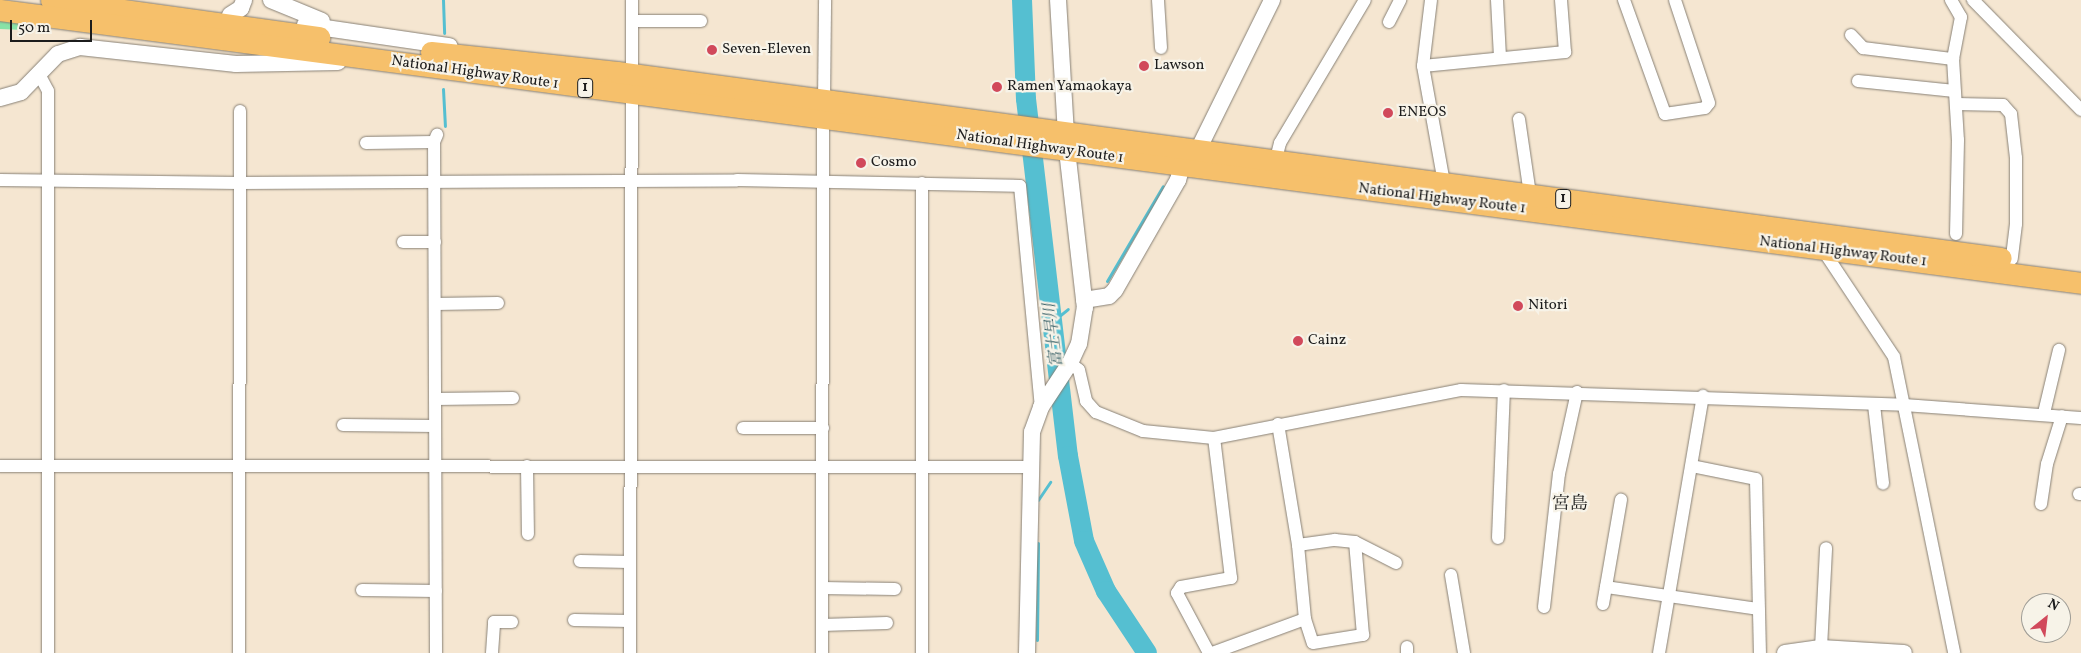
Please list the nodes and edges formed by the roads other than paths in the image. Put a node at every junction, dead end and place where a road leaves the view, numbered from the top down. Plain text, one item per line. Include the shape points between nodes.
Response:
1 (51, 0) edge
2 (244, 0) edge
3 (271, 0) edge
4 (632, 0) edge
5 (825, 0) edge
6 (1058, 0) edge
7 (1158, 0) edge
8 (1272, 0) edge
9 (1365, 0) edge
10 (1400, 0) edge
11 (1431, 0) edge
12 (1497, 0) edge
13 (1561, 0) edge
14 (1624, 0) edge
15 (1675, 0) edge
16 (1952, 0) edge
17 (1977, 3) edge
18 (86, 5) junction
19 (0, 10) edge
20 (230, 15) junction
21 (1961, 17) junction
22 (632, 21) junction
23 (701, 21) dead end
24 (1390, 22) dead end
25 (1851, 35) dead end
26 (378, 36) junction
27 (246, 42) junction
28 (1161, 48) dead end
29 (1500, 58) junction
30 (517, 59) junction
31 (1954, 59) junction
32 (387, 60) junction
33 (220, 63) junction
34 (1423, 66) junction
35 (39, 74) junction
36 (1858, 81) dead end
37 (633, 84) junction
38 (0, 98) edge
39 (1955, 98) junction
40 (823, 110) junction
41 (2081, 110) edge
42 (240, 111) dead end
43 (1519, 119) dead end
44 (1056, 140) junction
45 (366, 143) dead end
46 (1198, 150) junction
47 (1276, 159) junction
48 (1182, 166) junction
49 (0, 180) edge
50 (46, 180) junction
51 (435, 180) junction
52 (630, 180) junction
53 (822, 181) junction
54 (239, 183) junction
55 (922, 183) junction
56 (1444, 183) junction
57 (1530, 194) junction
58 (1956, 234) dead end
59 (403, 242) dead end
60 (435, 242) junction
61 (1823, 250) junction
62 (2012, 259) junction
63 (2081, 268) edge
64 (2081, 283) edge
65 (1084, 300) junction
66 (498, 303) dead end
67 (435, 304) junction
68 (2059, 350) dead end
69 (1073, 361) junction
70 (1504, 390) junction
71 (1577, 392) junction
72 (1703, 396) junction
73 (435, 398) junction
74 (513, 398) dead end
75 (1043, 402) junction
76 (1874, 405) junction
77 (1904, 405) junction
78 (2044, 413) junction
79 (2062, 416) junction
80 (2081, 418) edge
81 (1278, 424) junction
82 (343, 425) dead end
83 (435, 426) junction
84 (743, 428) dead end
85 (822, 428) junction
86 (1214, 438) junction
87 (238, 465) junction
88 (630, 465) junction
89 (0, 466) edge
90 (47, 466) junction
91 (435, 466) junction
92 (526, 466) junction
93 (922, 466) junction
94 (1692, 466) junction
95 (823, 467) junction
96 (1030, 467) junction
97 (1883, 483) dead end
98 (1621, 500) dead end
99 (2041, 504) dead end
100 (528, 534) dead end
101 (1498, 538) dead end
102 (1354, 542) junction
103 (1298, 545) junction
104 (1826, 548) dead end
105 (580, 561) dead end
106 (630, 562) junction
107 (1396, 562) dead end
108 (1451, 575) dead end
109 (1606, 587) junction
110 (822, 588) junction
111 (895, 589) dead end
112 (362, 590) dead end
113 (436, 591) junction
114 (1667, 594) junction
115 (1603, 604) dead end
116 (1544, 607) dead end
117 (1758, 610) junction
118 (1305, 619) junction
119 (574, 620) dead end
120 (630, 621) junction
121 (512, 622) dead end
122 (888, 623) dead end
123 (822, 624) junction
124 (1821, 648) junction
125 (48, 653) edge
126 (239, 653) edge
127 (436, 653) edge
128 (492, 653) edge
129 (630, 653) edge
130 (822, 653) edge
131 (922, 653) edge
132 (1026, 653) edge
133 (1210, 653) edge
134 (1464, 653) edge
135 (1658, 653) edge
136 (1760, 653) edge
137 (1785, 653) edge
138 (1904, 653) edge
139 (1954, 653) edge

1 - 18 highway, National Highway Route 1 / 1
2 - 20 street via 238,11
3 - 26 street via 313,19
4 - 22 street
5 - 40 street
6 - 44 street
7 - 28 street
8 - 46 street
9 - 47 street via 1280,143
10 - 24 street
11 - 34 street
12 - 29 street
13 - 29 street via 1565,52
14 - 15 street via 1665,114 1705,108 1709,103
16 - 21 street
17 - 21 street
17 - 41 street
18 - 20 street via 167,7
18 - 30 highway, National Highway Route 1 / 1 via 450,55
19 - 27 highway, National Highway Route 1 / 1
20 - 26 street
21 - 31 street
22 - 23 street
22 - 37 street
25 - 31 street via 1863,48
26 - 30 street
27 - 32 highway, National Highway Route 1 / 1
27 - 33 street via 247,55
29 - 34 street
30 - 37 highway, National Highway Route 1 / 1
31 - 39 street
32 - 33 street
32 - 37 highway, National Highway Route 1 / 1
33 - 35 street via 80,47 58,54
34 - 56 street
35 - 38 street via 21,92
35 - 50 street via 48,91
36 - 39 street
37 - 40 highway, National Highway Route 1 / 1
37 - 52 street
39 - 58 street
39 - 62 street via 2003,105 2011,114 2016,158 2016,224
40 - 44 highway, National Highway Route 1 / 1
40 - 53 street
42 - 54 street
43 - 57 street
44 - 46 highway, National Highway Route 1 / 1
44 - 48 highway, National Highway Route 1 / 1
44 - 65 street
45 - 51 street via 436,138
46 - 47 highway, National Highway Route 1 / 1
47 - 56 highway, National Highway Route 1 / 1
48 - 61 highway, National Highway Route 1 / 1
48 - 65 street via 1178,180 1115,290 1109,296
49 - 50 street
50 - 54 street
50 - 90 street
51 - 52 street
51 - 54 street
51 - 60 street
52 - 53 street
52 - 88 street
53 - 55 street
53 - 85 street
54 - 87 street
55 - 75 street via 1020,186
55 - 93 street
56 - 57 highway, National Highway Route 1 / 1
57 - 62 highway, National Highway Route 1 / 1
59 - 60 street
60 - 67 street
61 - 64 highway, National Highway Route 1 / 1
61 - 77 street via 1894,357
62 - 63 highway, National Highway Route 1 / 1
65 - 69 street via 1083,327
66 - 67 street
67 - 73 street
68 - 78 street
69 - 75 street
69 - 86 street via 1082,377 1086,401 1096,412 1143,431
70 - 71 street
70 - 81 street via 1461,390
70 - 101 street
71 - 72 street
71 - 116 street via 1559,474
72 - 76 street
72 - 94 street
73 - 74 street
73 - 83 street
75 - 96 street via 1032,432
76 - 77 street
76 - 97 street
77 - 78 street
77 - 139 street
78 - 79 street
79 - 80 street
79 - 99 street via 2047,464
81 - 86 street
81 - 103 street
82 - 83 street
83 - 91 street
84 - 85 street
85 - 95 street
86 - 133 street via 1231,578 1181,587 1177,593
87 - 90 street
87 - 91 street
87 - 126 street
88 - 92 street
88 - 95 street
88 - 106 street
89 - 90 street
90 - 125 street
91 - 92 street
91 - 113 street
92 - 100 street
93 - 95 street
93 - 96 street
93 - 131 street
94 - 114 street
94 - 117 street via 1756,479
95 - 110 street
96 - 132 street
98 - 109 street
102 - 103 street via 1334,540
102 - 107 street
102 - 118 street via 1363,635 1313,643
103 - 118 street
104 - 124 street
105 - 106 street
106 - 120 street
108 - 134 street
109 - 114 street
109 - 115 street
110 - 111 street
110 - 123 street
112 - 113 street
113 - 127 street
114 - 117 street
114 - 135 street
117 - 136 street
118 - 133 street
119 - 120 street
120 - 129 street
121 - 128 street via 494,622
122 - 123 street
123 - 130 street
124 - 137 street
124 - 138 street

